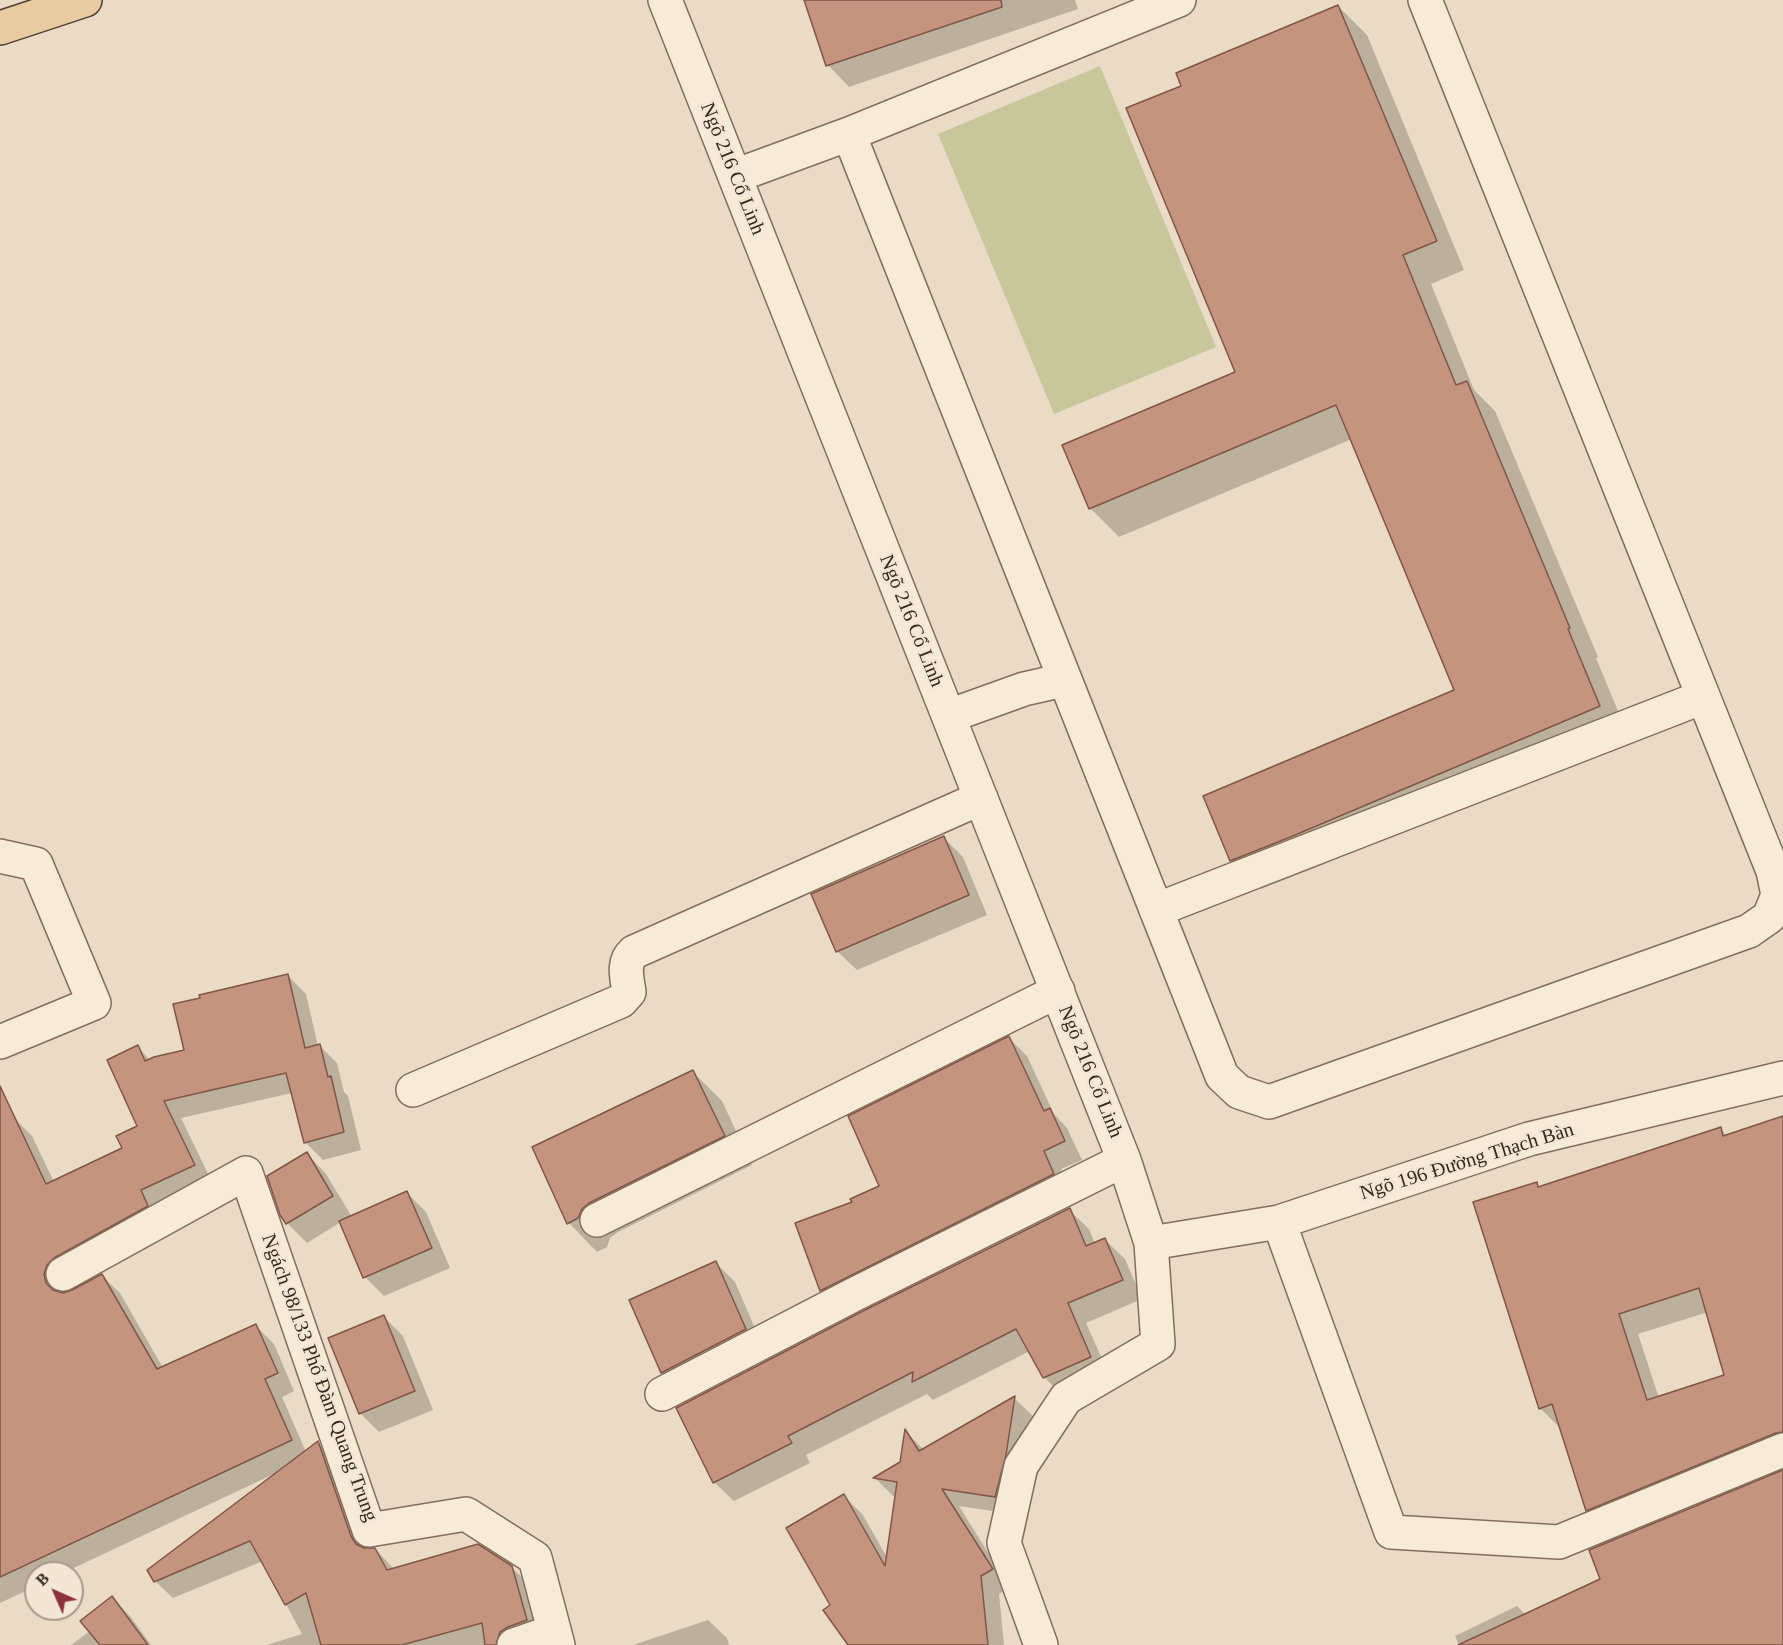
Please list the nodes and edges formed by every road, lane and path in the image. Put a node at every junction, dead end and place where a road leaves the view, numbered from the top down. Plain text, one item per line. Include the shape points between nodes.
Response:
1 (85, 0) edge
2 (665, 0) edge
3 (1179, 0) edge
4 (1425, 0) edge
5 (0, 28) edge
6 (849, 134) junction
7 (735, 176) junction
8 (1064, 680) junction
9 (1703, 697) junction
10 (949, 716) junction
11 (981, 798) junction
12 (0, 856) edge
13 (1156, 910) junction
14 (1058, 991) junction
15 (0, 1042) edge
16 (1783, 1078) edge
17 (413, 1090) dead end
18 (1124, 1160) junction
19 (597, 1220) dead end
20 (1280, 1222) junction
21 (1151, 1243) junction
22 (63, 1274) dead end
23 (662, 1394) dead end
24 (1783, 1450) edge
25 (556, 1638) edge
26 (514, 1645) edge
27 (1041, 1645) edge

1 - 5 main road
2 - 7 street, Ngõ 216 Cổ Linh
3 - 6 street
4 - 9 street
6 - 7 street
6 - 8 street
7 - 10 street, Ngõ 216 Cổ Linh
8 - 10 street via 1024,689
8 - 13 street
9 - 13 street
9 - 13 street via 1773,871 1778,895 1769,917 1749,931 1269,1102 1239,1092 1222,1076
10 - 11 street, Ngõ 216 Cổ Linh
11 - 14 street, Ngõ 216 Cổ Linh
11 - 17 street via 634,952 626,963 629,992 621,1001
12 - 15 street via 36,864 94,1003
14 - 18 street, Ngõ 216 Cổ Linh
14 - 19 street
16 - 20 street, Ngõ 196 Đường Thạch Bàn via 1529,1139
18 - 21 street, Ngõ 216 Cổ Linh
18 - 23 street
20 - 21 street, Ngõ 196 Đường Thạch Bàn
20 - 24 street via 1391,1532 1559,1542
21 - 27 street, Ngõ 216 Cổ Linh via 1158,1344 1066,1398 1021,1466 1004,1543
22 - 25 street, Ngách 98/133 Phố Đàm Quang Trung via 246,1173 369,1530 466,1514 536,1558
25 - 26 street

